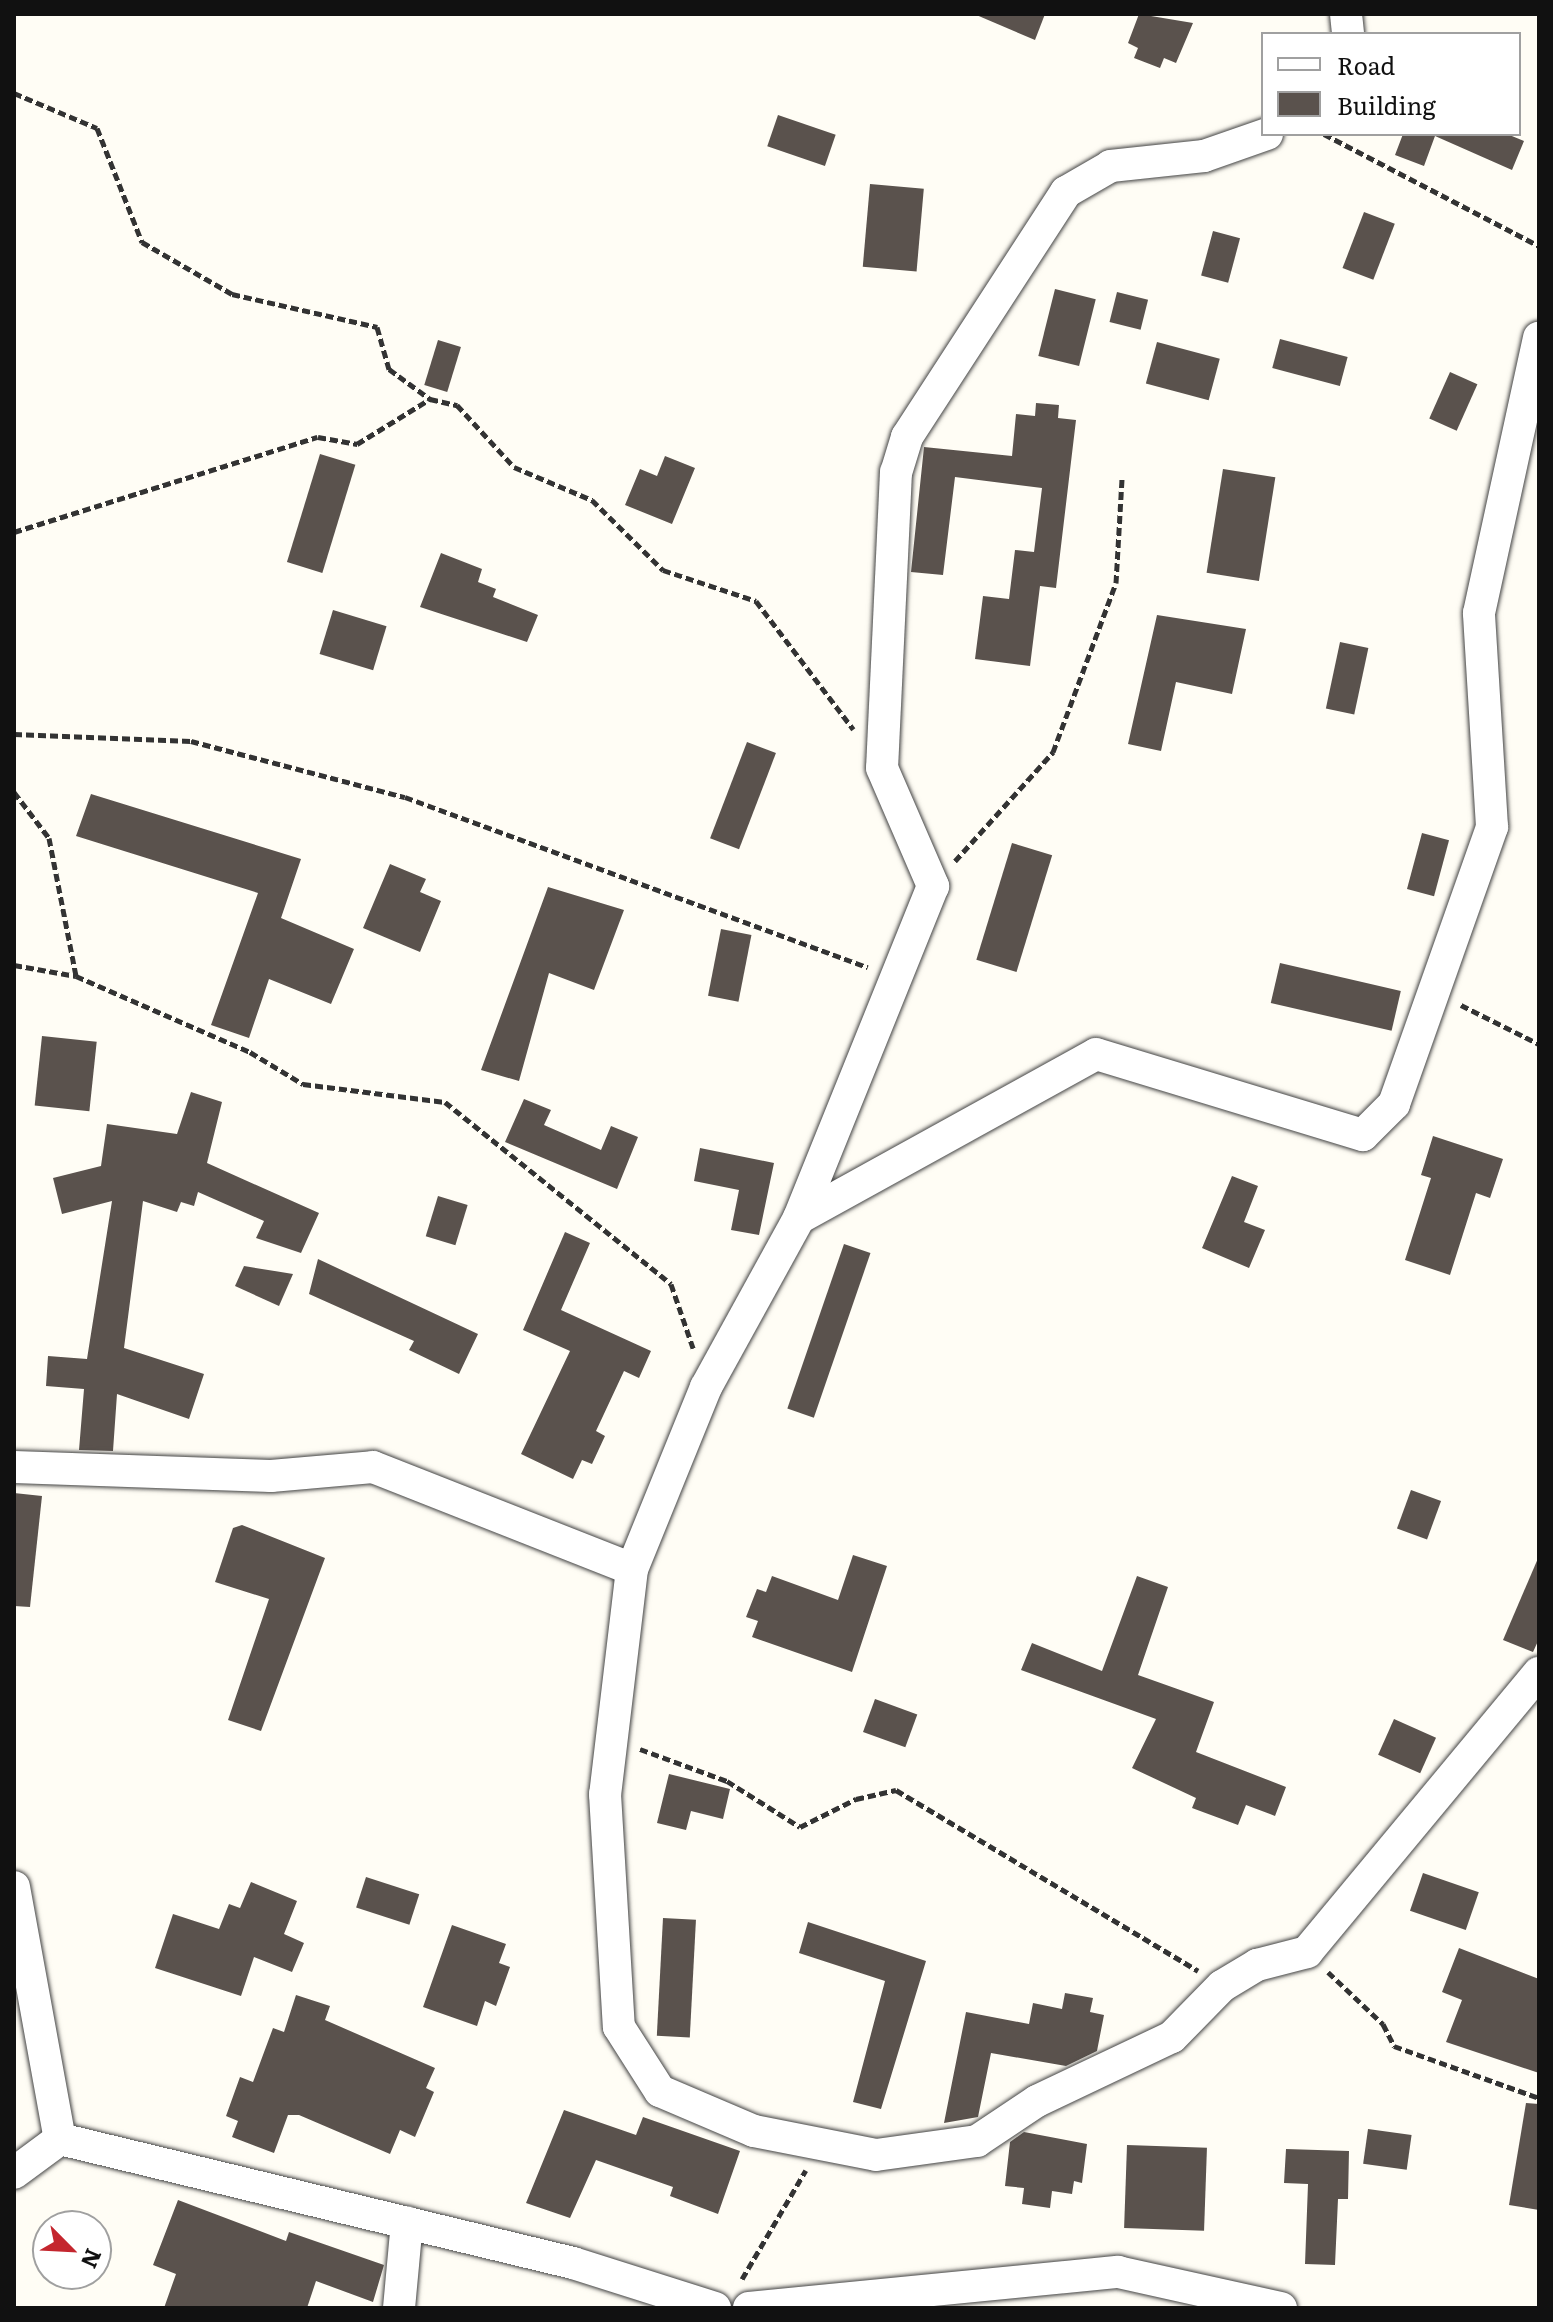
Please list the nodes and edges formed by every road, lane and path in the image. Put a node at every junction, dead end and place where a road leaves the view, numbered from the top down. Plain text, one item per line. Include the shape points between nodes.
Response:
1 (14, 93) edge
2 (1261, 136) edge
3 (1328, 136) edge
4 (1539, 246) edge
5 (1539, 337) edge
6 (430, 399) junction
7 (1122, 478) dead end
8 (14, 532) edge
9 (14, 734) edge
10 (882, 768) junction
11 (14, 792) edge
12 (933, 886) junction
13 (14, 965) edge
14 (76, 976) junction
15 (892, 976) junction
16 (1434, 991) junction
17 (1539, 1044) edge
18 (799, 1218) junction
19 (706, 1387) junction
20 (14, 1467) edge
21 (632, 1569) junction
22 (1539, 1673) edge
23 (611, 1739) junction
24 (14, 1887) edge
25 (1307, 1952) junction
26 (1222, 1986) junction
27 (1539, 2098) edge
28 (60, 2139) junction
29 (819, 2149) junction
30 (14, 2173) edge
31 (407, 2222) junction
32 (745, 2296) edge
33 (399, 2308) edge
34 (715, 2308) edge
35 (1281, 2308) edge

1 - 6 path via 97,128 142,242 232,294 377,327 389,369
2 - 10 street via 1204,156 1111,166 1066,192 907,437 896,472
3 - 4 path
5 - 16 street via 1479,613 1492,827
6 - 8 path via 357,444 318,437
6 - 10 path via 457,405 514,467 592,500 663,570 756,601
7 - 12 path via 1116,583 1053,752
9 - 15 path via 191,741 405,797
10 - 12 street
11 - 14 path via 49,838
12 - 15 street
13 - 14 path
14 - 19 path via 250,1052 303,1084 445,1102 671,1284
15 - 18 street
16 - 17 path
16 - 18 street via 1394,1104 1363,1135 1096,1054
18 - 19 street
19 - 21 street
20 - 21 street via 271,1476 373,1467
21 - 23 street
22 - 25 street
23 - 26 path via 727,1781 800,1827 856,1799 896,1790
23 - 29 street via 605,1794 619,2027 660,2091 754,2131
24 - 28 street
25 - 26 street via 1257,1965
25 - 27 path via 1383,2024 1394,2046
26 - 29 street via 1172,2037 1037,2101 977,2141 906,2154
28 - 30 street
28 - 31 street
29 - 32 path
31 - 33 street
31 - 34 street via 573,2263
32 - 35 street via 1118,2272

